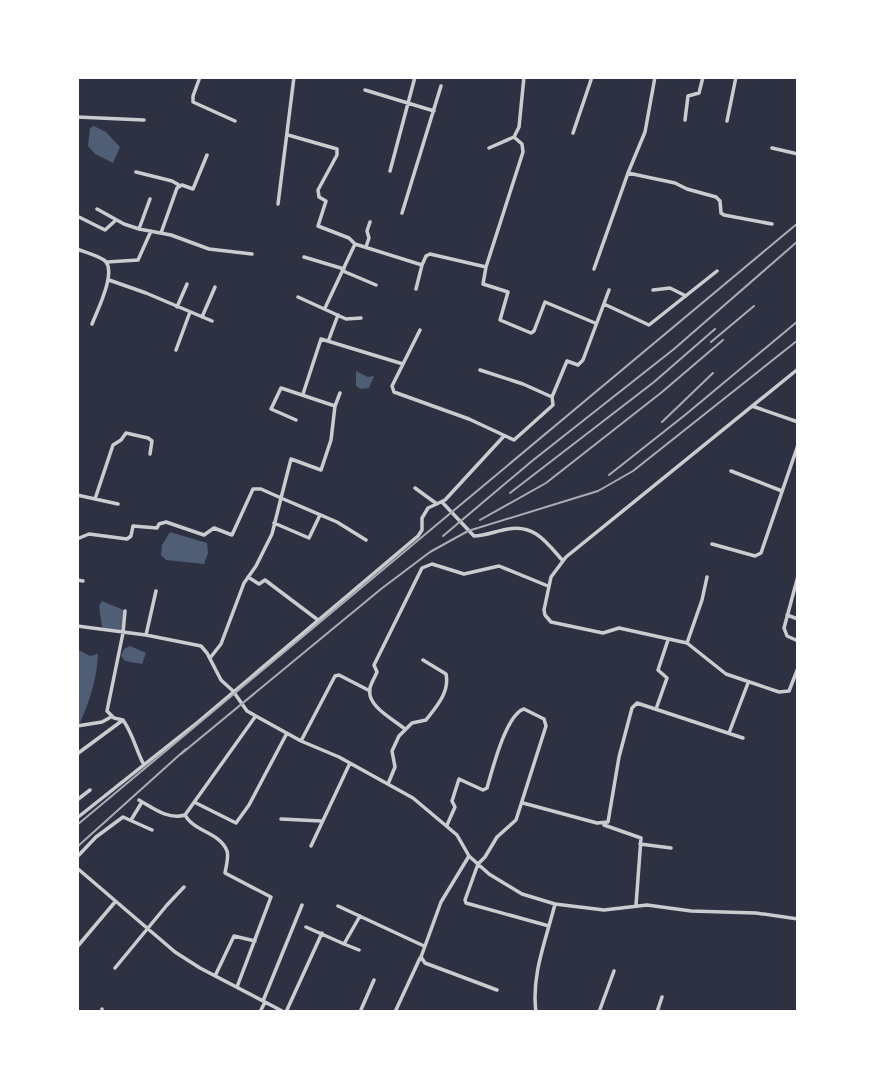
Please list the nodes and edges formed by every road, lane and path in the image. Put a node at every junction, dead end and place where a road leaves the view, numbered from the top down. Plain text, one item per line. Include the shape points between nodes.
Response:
1 (200, 77) edge
2 (295, 77) edge
3 (415, 77) edge
4 (524, 77) edge
5 (592, 77) edge
6 (656, 77) edge
7 (704, 77) edge
8 (736, 77) edge
9 (441, 86) dead end
10 (365, 90) dead end
11 (408, 104) junction
12 (433, 111) junction
13 (77, 117) edge
14 (144, 120) dead end
15 (685, 120) dead end
16 (235, 121) dead end
17 (727, 121) dead end
18 (573, 133) dead end
19 (288, 135) junction
20 (514, 137) junction
21 (489, 148) dead end
22 (772, 148) dead end
23 (798, 153) edge
24 (207, 155) dead end
25 (390, 171) dead end
26 (136, 172) dead end
27 (628, 173) junction
28 (179, 185) junction
29 (150, 199) dead end
30 (278, 204) dead end
31 (97, 209) dead end
32 (402, 213) dead end
33 (77, 216) edge
34 (116, 220) junction
35 (370, 222) dead end
36 (772, 223) dead end
37 (139, 229) junction
38 (151, 231) junction
39 (161, 233) junction
40 (355, 244) junction
41 (366, 247) junction
42 (77, 249) edge
43 (252, 254) dead end
44 (304, 257) dead end
45 (107, 262) junction
46 (422, 265) junction
47 (486, 267) junction
48 (594, 269) dead end
49 (343, 270) junction
50 (717, 271) dead end
51 (109, 280) junction
52 (187, 284) dead end
53 (376, 285) dead end
54 (215, 287) dead end
55 (416, 289) dead end
56 (609, 290) dead end
57 (653, 290) dead end
58 (685, 296) junction
59 (298, 297) dead end
60 (604, 304) junction
61 (177, 307) junction
62 (325, 309) junction
63 (190, 313) junction
64 (338, 315) junction
65 (202, 317) junction
66 (361, 318) dead end
67 (212, 321) dead end
68 (595, 323) junction
69 (92, 324) dead end
70 (420, 330) dead end
71 (329, 340) junction
72 (176, 350) dead end
73 (403, 364) junction
74 (798, 369) edge
75 (480, 370) dead end
76 (340, 393) dead end
77 (303, 394) junction
78 (552, 397) junction
79 (335, 406) junction
80 (752, 406) junction
81 (296, 420) dead end
82 (798, 422) edge
83 (504, 436) junction
84 (798, 445) edge
85 (150, 454) dead end
86 (731, 471) dead end
87 (415, 488) dead end
88 (782, 491) junction
89 (77, 495) edge
90 (281, 498) junction
91 (94, 499) junction
92 (440, 503) junction
93 (118, 504) dead end
94 (320, 515) junction
95 (274, 523) junction
96 (77, 540) edge
97 (366, 540) dead end
98 (712, 544) dead end
99 (562, 561) junction
100 (248, 577) junction
101 (707, 577) dead end
102 (798, 577) edge
103 (77, 580) edge
104 (83, 581) dead end
105 (548, 586) junction
106 (156, 591) dead end
107 (125, 611) dead end
108 (786, 615) junction
109 (798, 619) edge
110 (318, 620) junction
111 (77, 626) edge
112 (123, 633) junction
113 (146, 635) junction
114 (668, 640) junction
115 (798, 641) edge
116 (687, 643) junction
117 (210, 658) junction
118 (423, 660) dead end
119 (798, 668) edge
120 (748, 683) junction
121 (793, 684) junction
122 (798, 686) edge
123 (233, 691) junction
124 (370, 691) junction
125 (656, 709) junction
126 (111, 717) junction
127 (255, 717) junction
128 (123, 720) junction
129 (77, 726) edge
130 (405, 729) junction
131 (286, 733) junction
132 (729, 733) junction
133 (743, 738) dead end
134 (301, 741) junction
135 (77, 754) edge
136 (350, 763) junction
137 (144, 765) junction
138 (388, 783) junction
139 (90, 790) dead end
140 (77, 800) edge
141 (195, 803) junction
142 (523, 803) junction
143 (184, 815) junction
144 (77, 818) edge
145 (281, 819) dead end
146 (131, 820) junction
147 (321, 821) junction
148 (603, 824) junction
149 (447, 825) junction
150 (152, 830) dead end
151 (640, 844) junction
152 (310, 846) dead end
153 (671, 848) dead end
154 (469, 856) junction
155 (77, 857) edge
156 (478, 864) junction
157 (77, 868) edge
158 (184, 887) dead end
159 (115, 901) junction
160 (555, 904) junction
161 (302, 905) dead end
162 (636, 905) junction
163 (338, 906) dead end
164 (360, 916) junction
165 (798, 919) edge
166 (549, 926) junction
167 (306, 927) dead end
168 (148, 929) junction
169 (322, 933) junction
170 (255, 941) junction
171 (344, 944) junction
172 (424, 946) junction
173 (77, 947) edge
174 (359, 950) dead end
175 (421, 957) junction
176 (115, 968) dead end
177 (614, 971) dead end
178 (215, 975) junction
179 (374, 980) dead end
180 (237, 988) junction
181 (497, 990) dead end
182 (662, 997) dead end
183 (264, 1002) junction
184 (260, 1012) edge
185 (285, 1012) edge
186 (360, 1012) edge
187 (395, 1012) edge
188 (536, 1012) edge
189 (599, 1012) edge
190 (657, 1012) edge

1 - 16 street via 193,102
2 - 19 street
3 - 11 street
4 - 20 street
5 - 18 street
6 - 27 street via 645,132
7 - 15 street via 699,93 688,96
8 - 17 street
9 - 12 street
10 - 11 street
11 - 12 street
11 - 25 street
12 - 32 street
13 - 14 street
19 - 30 street
19 - 40 street via 337,149 318,190 326,205 318,226
20 - 21 street
20 - 47 street via 523,152
22 - 23 street
24 - 28 street via 193,188
26 - 28 street
27 - 36 street via 716,197 724,215
27 - 48 street
28 - 39 street
29 - 37 street
31 - 34 street
33 - 34 street via 105,230
34 - 37 street
35 - 41 street
37 - 38 street
38 - 39 street
38 - 45 street via 138,260
39 - 43 street via 209,249
40 - 41 street
40 - 49 street
41 - 46 street
42 - 45 street
44 - 49 street
45 - 51 street
46 - 47 street via 430,254
46 - 55 street
47 - 68 street via 483,284 508,292 500,320 533,333 545,302
49 - 53 street
49 - 62 street
50 - 58 street
51 - 61 street
51 - 69 street
52 - 61 street
54 - 65 street
56 - 60 street
57 - 58 street via 670,288
58 - 60 street via 649,325
59 - 62 street
60 - 68 street
61 - 63 street
62 - 64 street
63 - 65 street
63 - 72 street
64 - 66 street
64 - 71 street
65 - 67 street
68 - 78 street via 583,360 578,365 567,361
70 - 73 street
71 - 73 street
71 - 77 street via 318,343
73 - 83 street via 392,386 394,392
74 - 80 street
75 - 78 street
76 - 79 street
77 - 79 street
77 - 81 street via 281,388 271,409
78 - 83 street via 552,405 514,440
79 - 90 street via 321,470 291,459
80 - 82 street
80 - 99 street
83 - 92 street
84 - 88 street
85 - 91 street via 152,441 126,433 113,445
86 - 88 street
87 - 92 street
88 - 98 street via 758,555
89 - 91 street
90 - 94 street
90 - 95 street
90 - 96 street via 253,489 232,536 214,528 204,535 166,522 157,528 133,526 127,539 89,534
91 - 93 street
92 - 99 street via 474,536 529,530 539,534
92 - 110 street via 424,513 418,536
94 - 95 street via 309,538
94 - 97 street
95 - 100 street
99 - 105 street
100 - 110 street via 259,584 270,582
100 - 117 street via 221,644
101 - 116 street
102 - 108 street
103 - 104 street
105 - 114 street via 544,610 551,622 603,633 618,628
105 - 124 street via 499,566 464,574 427,564 416,576 374,665 377,672
106 - 113 street
107 - 112 street
108 - 109 street
108 - 115 street via 784,632
110 - 123 street
111 - 112 street
112 - 113 street
112 - 126 street via 107,710
113 - 117 street via 197,644
114 - 116 street
114 - 125 street via 657,670 667,678
116 - 120 street via 717,668
117 - 123 street via 221,680
118 - 130 street via 446,674 446,687 426,720
119 - 121 street
120 - 121 street via 783,693
120 - 132 street
121 - 122 street
123 - 127 street
123 - 137 street
124 - 130 street via 374,704
124 - 134 street via 335,676
125 - 132 street
125 - 148 street via 637,704 632,708 608,822
126 - 128 street
126 - 129 street
127 - 131 street
127 - 141 street
128 - 135 street
128 - 137 street
130 - 138 street via 391,751 395,767
131 - 134 street
131 - 141 street via 236,823
132 - 133 street
134 - 136 street
136 - 138 street
136 - 147 street
137 - 144 street
138 - 149 street
139 - 140 street
141 - 143 street
142 - 148 street
142 - 149 street via 546,723 524,709 510,722 486,790 459,779
142 - 156 street via 514,823 497,837
143 - 146 street via 168,816 140,801
143 - 170 street via 189,824 220,840 227,851 225,873 271,897
145 - 147 street
146 - 150 street
146 - 155 street via 118,819
147 - 152 street
148 - 151 street via 641,838
149 - 154 street
151 - 153 street
151 - 162 street
154 - 156 street
154 - 172 street via 441,902
156 - 160 street via 506,886
156 - 166 street via 466,903
157 - 159 street
158 - 168 street
159 - 168 street
159 - 173 street
160 - 162 street via 604,910
160 - 166 street
161 - 183 street
162 - 165 street
163 - 164 street
164 - 171 street
164 - 172 street
166 - 188 street via 534,986
167 - 169 street
168 - 176 street
168 - 178 street via 175,952
169 - 171 street
169 - 185 street
170 - 178 street via 234,936
170 - 180 street
171 - 174 street
172 - 175 street
175 - 181 street via 425,963
175 - 187 street
177 - 189 street
178 - 180 street
179 - 186 street
180 - 183 street
182 - 190 street
183 - 184 street
183 - 185 street

